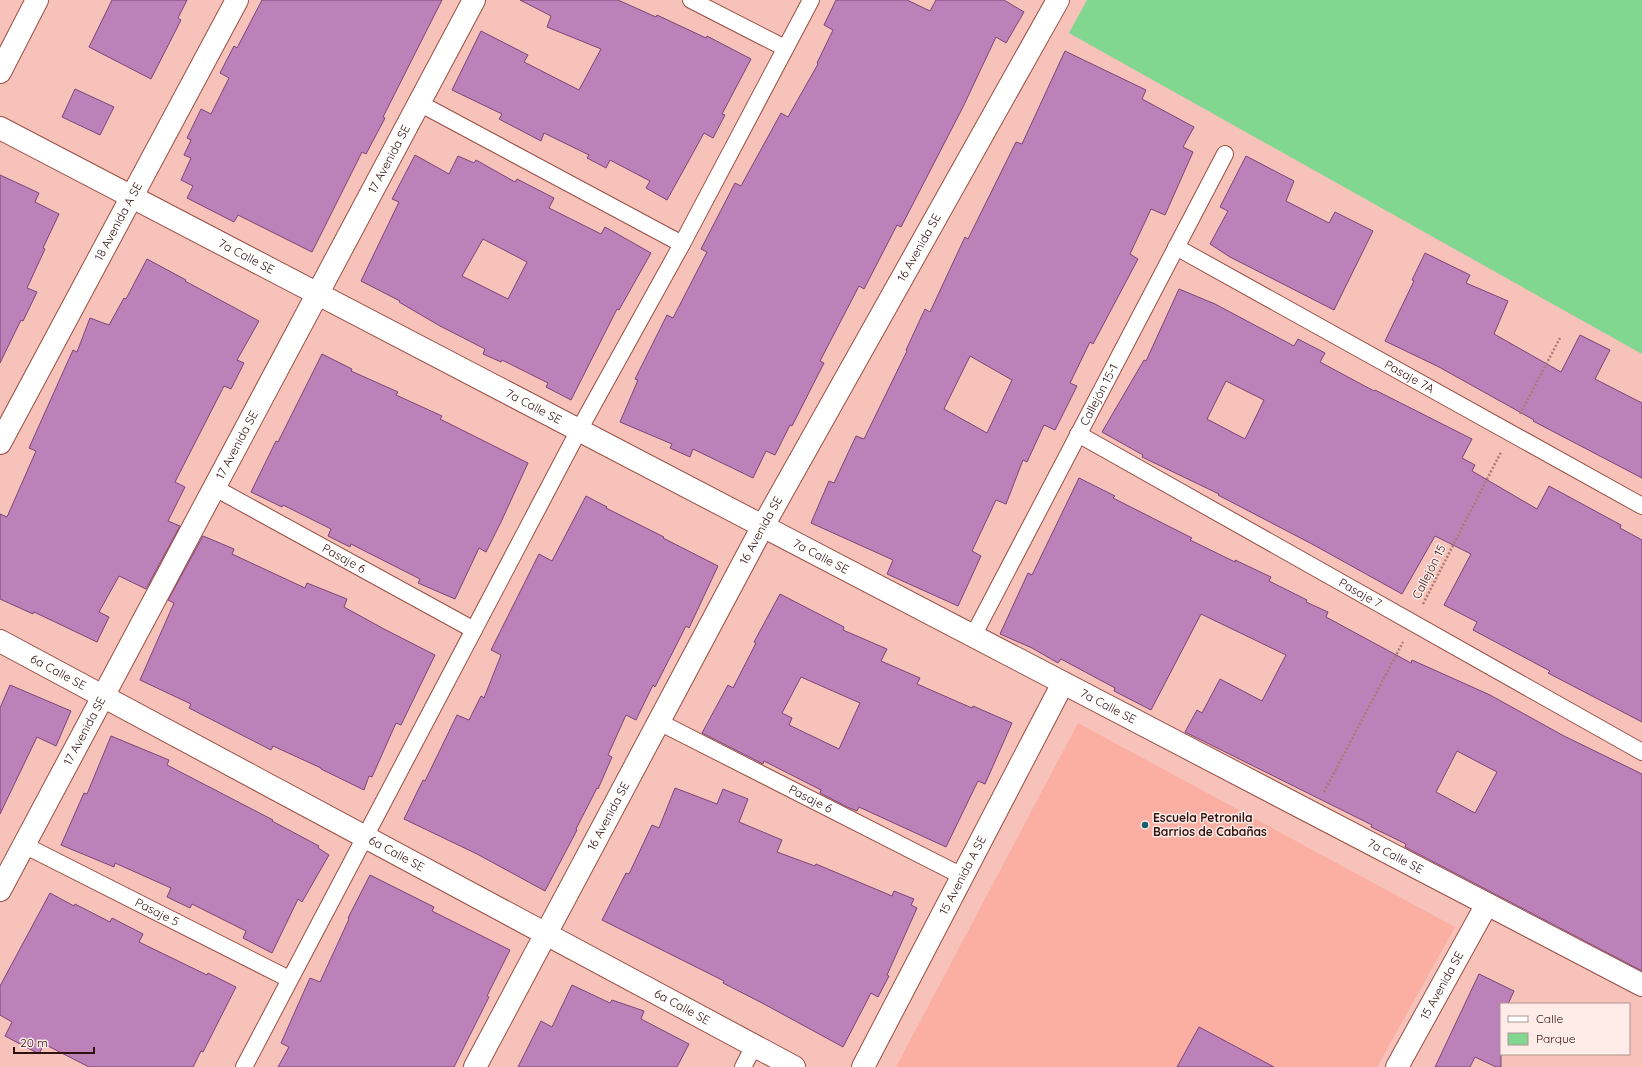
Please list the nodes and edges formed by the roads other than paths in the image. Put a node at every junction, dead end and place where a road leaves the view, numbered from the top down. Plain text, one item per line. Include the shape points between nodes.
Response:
1 (37, 0) edge
2 (238, 0) edge
3 (474, 0) edge
4 (691, 0) edge
5 (811, 0) edge
6 (1058, 0) edge
7 (785, 48) junction
8 (0, 72) edge
9 (419, 103) junction
10 (0, 128) edge
11 (1225, 154) dead end
12 (132, 197) junction
13 (682, 244) junction
14 (1176, 247) junction
15 (317, 294) junction
16 (579, 430) junction
17 (1078, 434) junction
18 (0, 443) edge
19 (215, 488) junction
20 (1642, 506) edge
21 (763, 526) junction
22 (474, 630) junction
23 (973, 636) junction
24 (0, 641) edge
25 (1063, 683) junction
26 (104, 696) junction
27 (658, 722) junction
28 (1642, 752) edge
29 (365, 837) junction
30 (24, 845) junction
31 (962, 876) junction
32 (0, 890) edge
33 (1487, 904) junction
34 (546, 934) junction
35 (289, 979) junction
36 (1642, 985) edge
37 (754, 1046) junction
38 (244, 1067) edge
39 (475, 1067) edge
40 (743, 1067) edge
41 (794, 1067) edge
42 (863, 1067) edge
43 (1397, 1067) edge

1 - 8 street
2 - 12 street, 18 Avenida A SE
3 - 9 street, 17 Avenida SE
4 - 7 lane
5 - 7 lane
6 - 21 street, 16 Avenida SE
7 - 13 lane
9 - 13 lane
9 - 15 street, 17 Avenida SE
10 - 12 street, 7a Calle SE
11 - 14 lane, Callejón 15-1
12 - 15 street, 7a Calle SE
12 - 18 street, 18 Avenida A SE
13 - 16 lane
14 - 17 lane, Callejón 15-1
14 - 20 lane, Pasaje 7A
15 - 16 street, 7a Calle SE
15 - 19 street, 17 Avenida SE
16 - 21 street, 7a Calle SE
16 - 22 lane
17 - 23 lane, Callejón 15-1
17 - 28 lane, Pasaje 7
19 - 22 lane, Pasaje 6
19 - 26 street, 17 Avenida SE
21 - 23 street, 7a Calle SE
21 - 27 street, 16 Avenida SE
22 - 29 lane
23 - 25 street, 7a Calle SE
24 - 26 street, 6a Calle SE
25 - 31 street, 15 Avenida A SE
25 - 33 street, 7a Calle SE
26 - 29 street, 6a Calle SE
26 - 30 street, 17 Avenida SE
27 - 31 lane, Pasaje 6
27 - 34 street, 16 Avenida SE
29 - 34 street, 6a Calle SE
29 - 35 lane
30 - 32 street, 17 Avenida SE
30 - 35 lane, Pasaje 5
31 - 42 street, 15 Avenida A SE
33 - 36 street, 7a Calle SE
33 - 43 street, 15 Avenida SE
34 - 37 street, 6a Calle SE
34 - 39 street, 16 Avenida SE
35 - 38 lane
37 - 40 lane
37 - 41 street, 6a Calle SE

